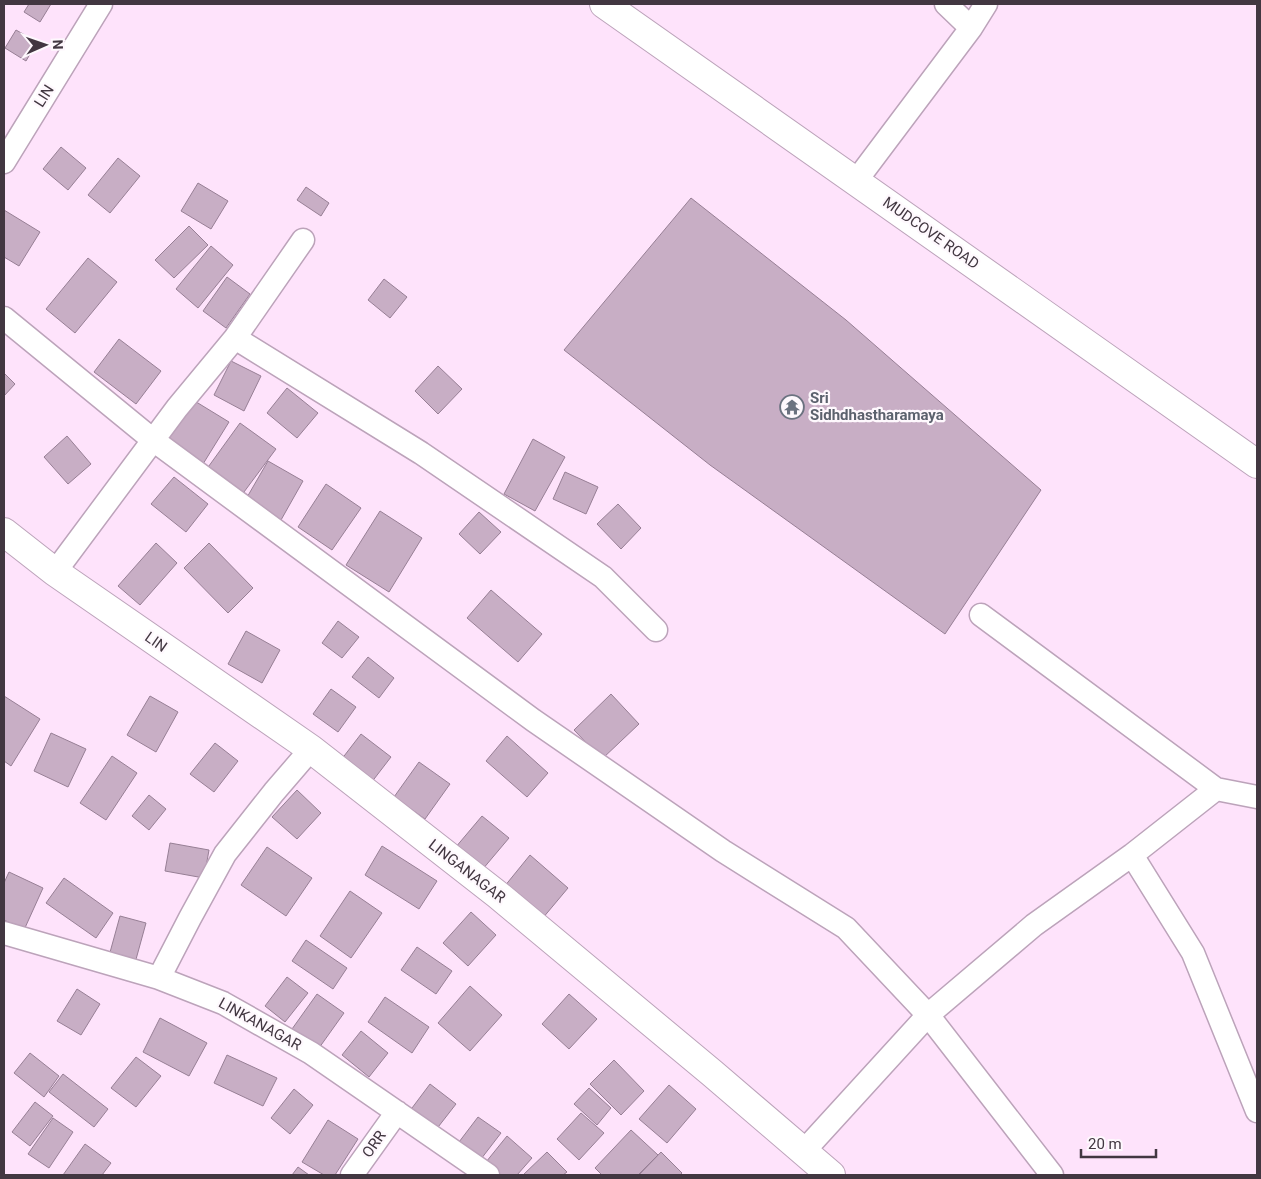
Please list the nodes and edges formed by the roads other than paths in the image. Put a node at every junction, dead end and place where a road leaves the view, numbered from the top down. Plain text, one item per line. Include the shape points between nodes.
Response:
1 (101, 4) edge
2 (604, 4) edge
3 (946, 4) edge
4 (986, 4) edge
5 (971, 28) junction
6 (4, 162) edge
7 (856, 181) junction
8 (303, 240) dead end
9 (4, 318) edge
10 (235, 338) junction
11 (153, 440) junction
12 (1257, 464) edge
13 (4, 532) edge
14 (55, 572) junction
15 (981, 615) dead end
16 (656, 630) dead end
17 (311, 749) junction
18 (1216, 789) junction
19 (1257, 797) edge
20 (1132, 856) junction
21 (4, 933) edge
22 (159, 978) junction
23 (928, 1015) junction
24 (397, 1112) junction
25 (1257, 1112) edge
26 (803, 1152) junction
27 (352, 1175) edge
28 (488, 1175) edge
29 (831, 1175) edge
30 (1052, 1175) edge

1 - 6 street, LIN
2 - 7 street, MUDCOVE ROAD
3 - 5 street
4 - 5 street
5 - 7 street
7 - 12 street, MUDCOVE ROAD
8 - 10 street
9 - 11 street
10 - 11 street
10 - 16 street via 421,452 603,577
11 - 14 street
11 - 23 street via 533,720 723,851 846,928
13 - 14 street, LIN
14 - 17 street, LIN
15 - 18 street
17 - 22 street via 224,854
17 - 26 street, LINGANAGAR via 506,902
18 - 19 street
18 - 20 street
20 - 23 street via 1034,925
20 - 25 street via 1193,953
21 - 22 street, LINKANAGAR
22 - 24 street, LINKANAGAR via 224,1003 311,1053
23 - 26 street
23 - 30 street
24 - 27 street, ORR
24 - 28 street, LINKANAGAR
26 - 29 street, LINGANAGAR

